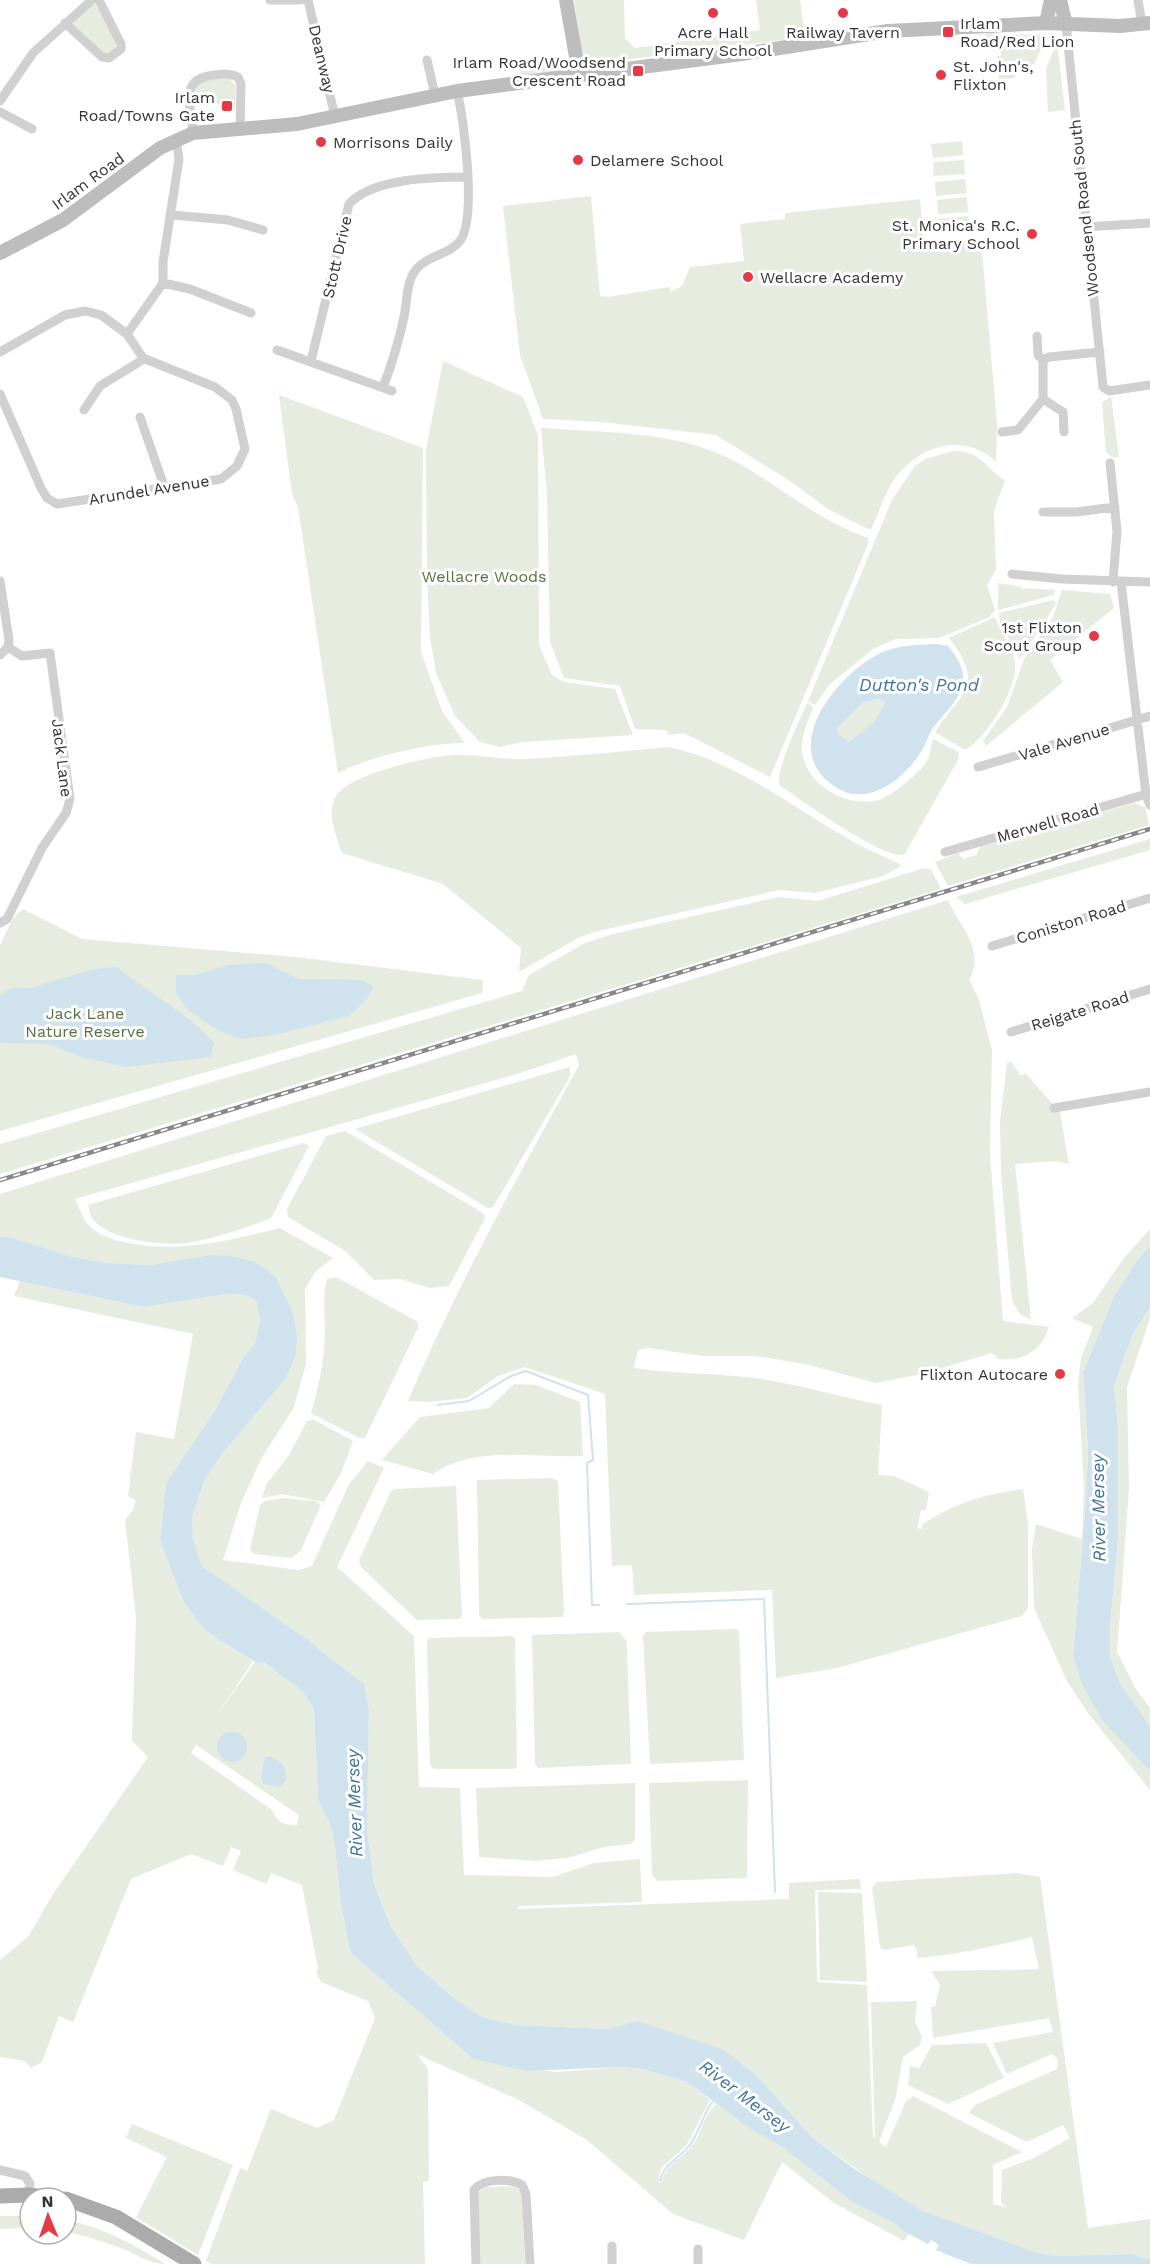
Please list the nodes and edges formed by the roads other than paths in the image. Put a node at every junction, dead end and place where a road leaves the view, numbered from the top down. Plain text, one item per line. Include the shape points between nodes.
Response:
1 (92, 0) edge
2 (99, 0) edge
3 (270, 0) edge
4 (294, 0) edge
5 (301, 0) edge
6 (308, 0) edge
7 (566, 0) edge
8 (1051, 0) edge
9 (1060, 0) edge
10 (1138, 0) edge
11 (65, 23) junction
12 (1046, 23) junction
13 (1066, 24) junction
14 (1146, 24) edge
15 (427, 60) dead end
16 (579, 74) junction
17 (457, 91) junction
18 (435, 95) junction
19 (0, 101) edge
20 (0, 112) edge
21 (335, 117) junction
22 (32, 129) dead end
23 (240, 130) junction
24 (193, 133) junction
25 (176, 139) junction
26 (468, 177) junction
27 (172, 215) junction
28 (1150, 223) edge
29 (1086, 227) junction
30 (263, 230) dead end
31 (0, 253) edge
32 (163, 283) junction
33 (251, 313) dead end
34 (127, 334) junction
35 (1036, 336) dead end
36 (277, 350) dead end
37 (0, 352) edge
38 (1100, 352) junction
39 (144, 358) junction
40 (1043, 360) junction
41 (311, 361) junction
42 (1150, 385) edge
43 (383, 387) junction
44 (392, 391) dead end
45 (0, 394) edge
46 (1043, 399) junction
47 (85, 403) dead end
48 (139, 422) dead end
49 (1002, 432) dead end
50 (1064, 432) dead end
51 (1110, 463) dead end
52 (165, 489) junction
53 (1115, 507) junction
54 (1053, 524) dead end
55 (1012, 574) dead end
56 (0, 581) edge
57 (1117, 582) junction
58 (1150, 582) edge
59 (8, 647) junction
60 (0, 655) edge
61 (1150, 716) edge
62 (1138, 720) junction
63 (978, 767) dead end
64 (1148, 794) edge
65 (1150, 805) edge
66 (945, 852) dead end
67 (1150, 898) edge
68 (4, 921) edge
69 (992, 946) dead end
70 (1150, 989) edge
71 (1011, 1032) dead end
72 (1150, 1092) edge
73 (1054, 1108) dead end
74 (0, 2170) edge
75 (30, 2186) edge
76 (18, 2195) edge
77 (0, 2196) edge
78 (78, 2203) edge
79 (612, 2246) dead end
80 (698, 2249) dead end
81 (194, 2264) edge
82 (476, 2264) edge
83 (530, 2264) edge
84 (612, 2264) edge
85 (699, 2264) edge

1 - 11 street
2 - 11 street via 121,44 112,57 102,57
3 - 4 street
4 - 5 street
6 - 21 street, Deanway
7 - 16 street
8 - 12 street
9 - 13 street
10 - 14 street
11 - 19 street via 33,53
12 - 13 street, Irlam Road
12 - 16 street, Irlam Road via 888,32
13 - 14 street, Irlam Road
13 - 29 street, Woodsend Road South
15 - 18 street
16 - 17 street, Irlam Road
17 - 18 street, Irlam Road
17 - 26 street
18 - 21 street, Irlam Road
20 - 22 street
21 - 23 street, Irlam Road
23 - 24 street, Irlam Road
23 - 24 street via 241,84 238,77 228,74 196,78 191,84
24 - 25 street, Irlam Road
25 - 27 street via 179,159
25 - 31 street, Irlam Road via 63,220
26 - 41 street, Stott Drive via 400,182 362,193 350,204
26 - 43 street via 461,239 423,263 411,278 397,347
27 - 30 street via 228,220
27 - 32 street
28 - 29 street
29 - 38 street, Woodsend Road South
32 - 33 street via 190,289
32 - 34 street
34 - 37 street via 102,315 75,312 52,320
34 - 39 street
35 - 40 street via 1038,356
36 - 41 street
38 - 40 street
38 - 42 street, Woodsend Road South via 1106,391
39 - 47 street via 100,386
39 - 52 street, Arundel Avenue via 224,393 236,409 245,442 243,456 230,474
40 - 46 street
41 - 43 street
43 - 44 street
45 - 52 street, Arundel Avenue via 41,488 51,502 63,504
46 - 49 street via 1018,430
46 - 50 street via 1063,412
48 - 52 street
51 - 53 street
53 - 54 street via 1048,512
53 - 57 street
55 - 57 street
56 - 59 street
57 - 58 street
57 - 62 street
59 - 60 street
59 - 68 street, Jack Lane via 22,656 50,653 70,799 66,813 42,848
61 - 62 street, Vale Avenue
62 - 63 street, Vale Avenue
62 - 64 street
64 - 65 street
64 - 66 street, Merwell Road
67 - 69 street, Coniston Road
70 - 71 street, Reigate Road
72 - 73 street
74 - 75 street via 25,2176
76 - 77 main road
78 - 81 main road via 116,2217
79 - 84 street
80 - 85 street
82 - 83 street via 474,2190 486,2182 513,2181 522,2185 526,2194

